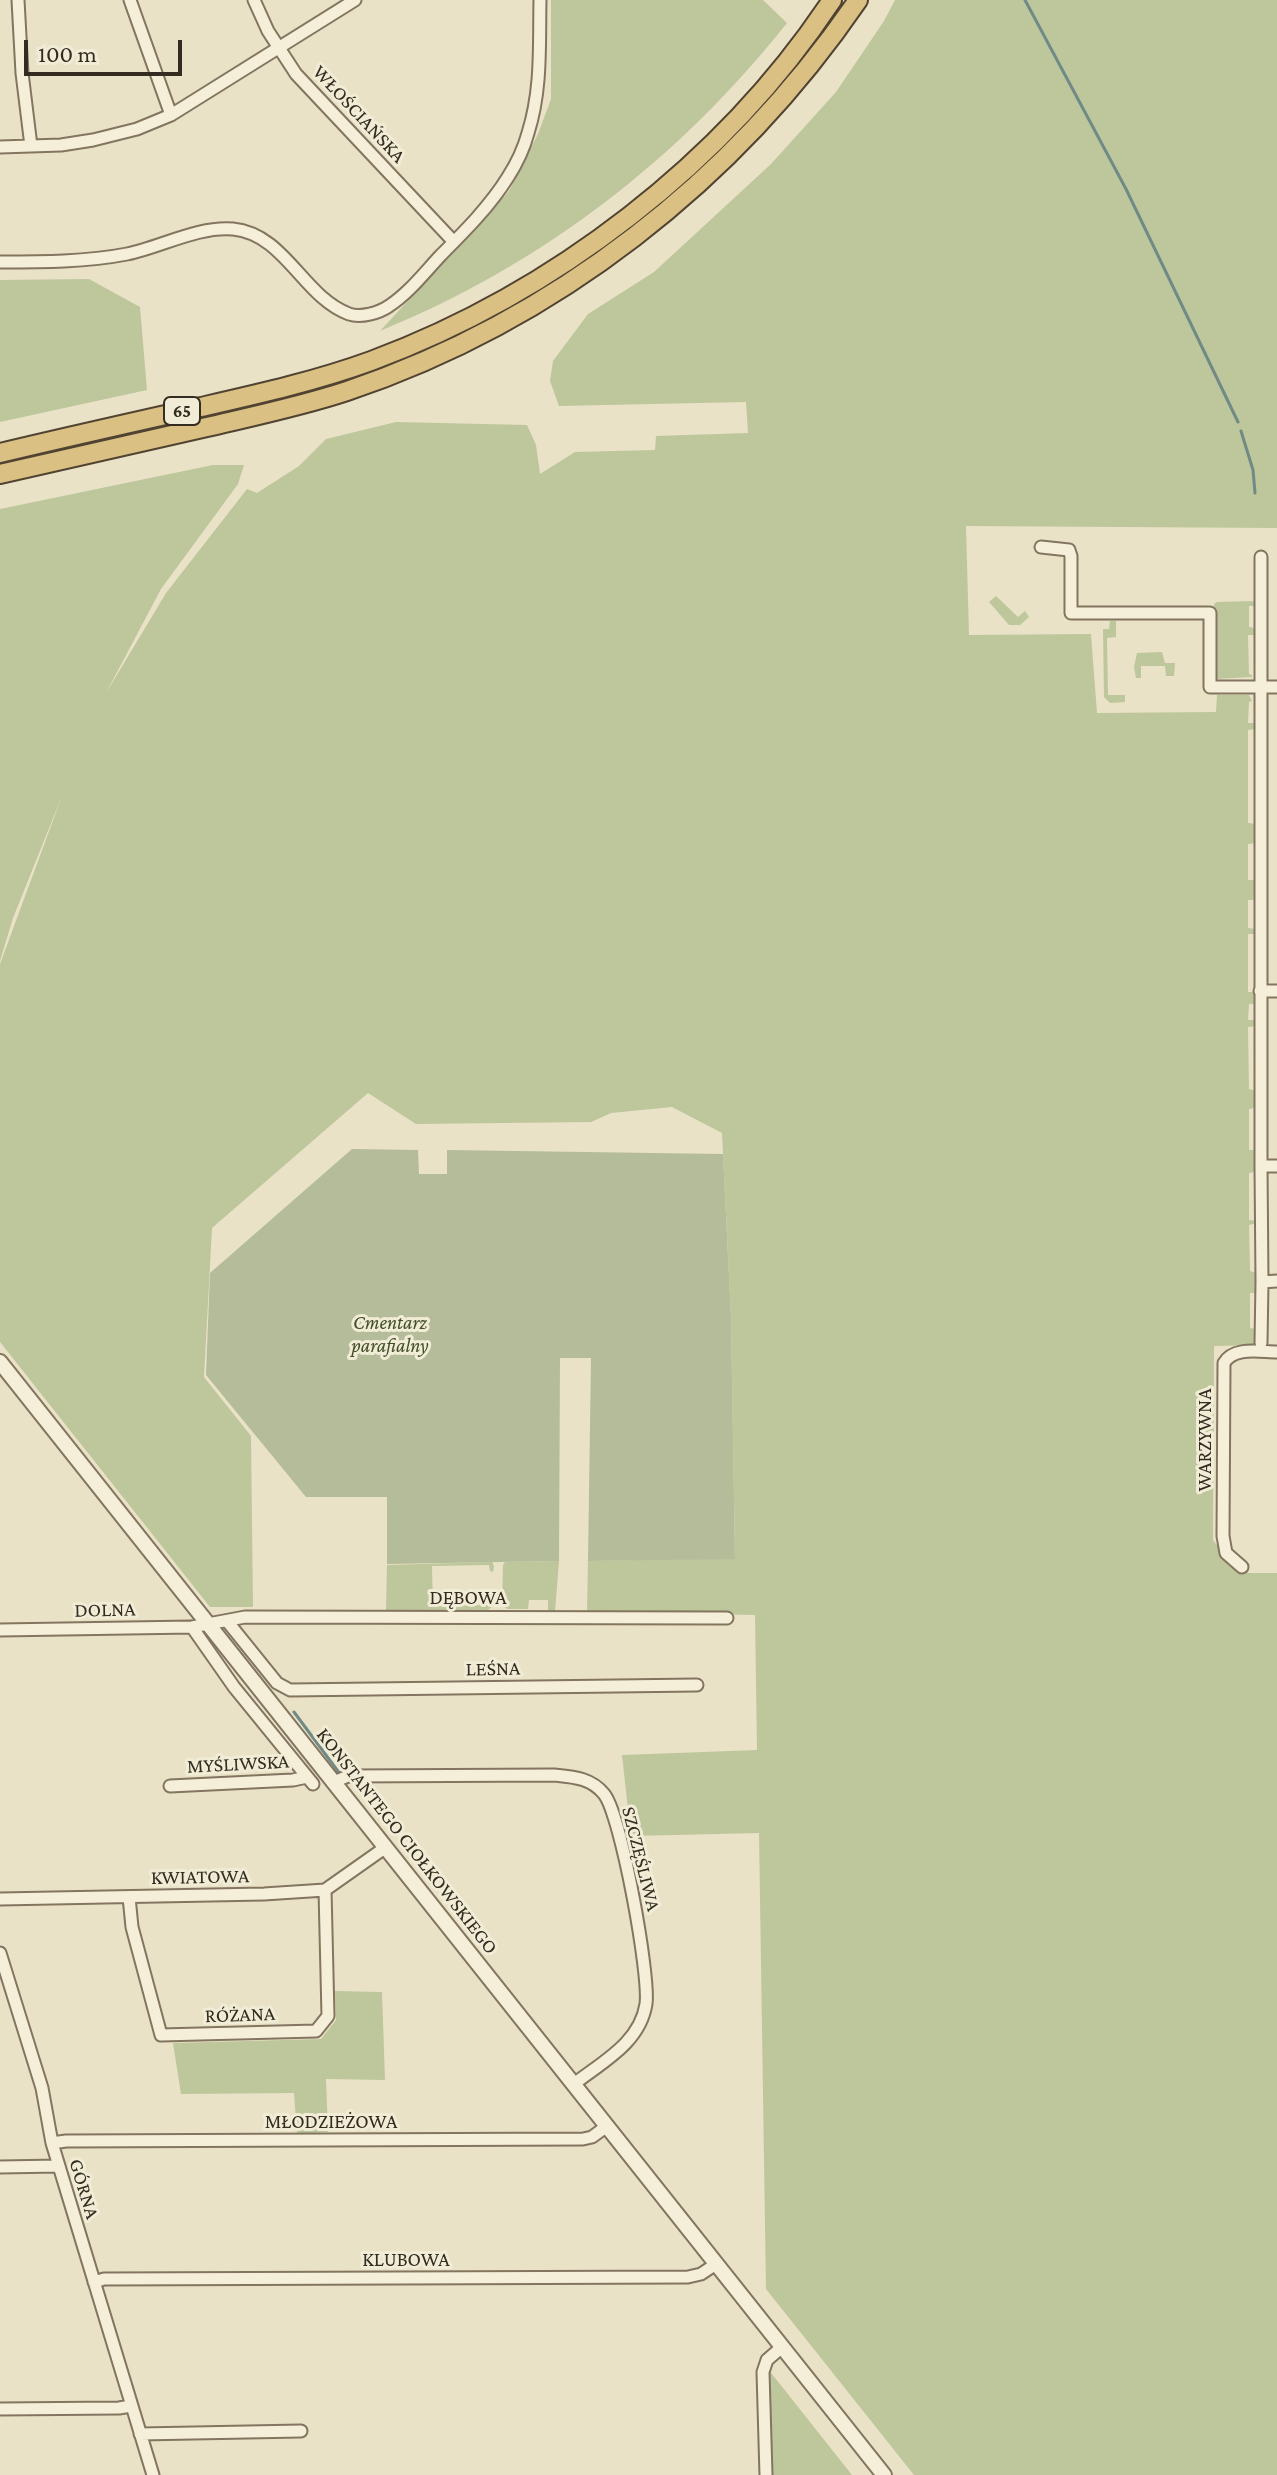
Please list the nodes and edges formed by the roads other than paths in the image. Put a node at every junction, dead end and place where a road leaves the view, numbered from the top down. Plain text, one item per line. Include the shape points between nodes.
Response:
1 (18, 0) edge
2 (130, 0) edge
3 (254, 0) edge
4 (355, 0) edge
5 (540, 0) edge
6 (832, 0) edge
7 (858, 0) edge
8 (278, 50) junction
9 (762, 91) junction
10 (777, 105) junction
11 (171, 115) junction
12 (31, 146) junction
13 (0, 147) edge
14 (454, 242) junction
15 (0, 262) edge
16 (362, 364) junction
17 (349, 390) junction
18 (0, 453) edge
19 (0, 474) edge
20 (1041, 547) dead end
21 (1261, 557) dead end
22 (1261, 687) junction
23 (1277, 687) edge
24 (1260, 991) junction
25 (1277, 991) edge
26 (1261, 1166) junction
27 (1277, 1166) edge
28 (1277, 1281) edge
29 (1262, 1282) junction
30 (1261, 1343) dead end
31 (1277, 1352) edge
32 (0, 1362) edge
33 (1242, 1567) dead end
34 (727, 1618) dead end
35 (227, 1621) junction
36 (210, 1625) junction
37 (192, 1627) junction
38 (0, 1630) edge
39 (697, 1685) dead end
40 (334, 1782) junction
41 (170, 1786) dead end
42 (386, 1847) junction
43 (325, 1890) junction
44 (129, 1897) junction
45 (0, 1899) edge
46 (0, 1953) edge
47 (574, 2084) junction
48 (607, 2126) junction
49 (52, 2143) junction
50 (59, 2166) junction
51 (0, 2167) edge
52 (716, 2264) junction
53 (94, 2282) junction
54 (782, 2347) junction
55 (131, 2406) junction
56 (0, 2409) edge
57 (301, 2431) dead end
58 (140, 2434) junction
59 (153, 2475) edge
60 (766, 2475) edge
61 (884, 2475) edge

1 - 12 street
2 - 11 street
3 - 8 street, WŁOŚCIAŃSKA
4 - 8 street
5 - 14 street via 539,72 524,146 499,190
6 - 9 highway, 65
7 - 10 highway, 65
8 - 11 street
8 - 14 street, WŁOŚCIAŃSKA
9 - 10 highway
9 - 16 highway, 65 via 673,179 574,256 456,324
10 - 17 highway, 65 via 685,196 590,269 463,343
11 - 12 street via 93,140
12 - 13 street
14 - 15 street via 391,305 354,315 330,304 260,238 233,229 112,256
16 - 17 highway via 341,380 341,388
16 - 18 highway, 65
17 - 19 highway, 65
20 - 22 street via 1069,550 1071,613 1210,613 1210,687
21 - 22 street
22 - 23 street
22 - 24 street
24 - 25 street
24 - 26 street
26 - 27 street
26 - 29 street
28 - 29 street
29 - 30 street
31 - 33 street, WARZYWNA via 1238,1352 1224,1363 1223,1536 1226,1553
32 - 36 street, KONSTANTEGO CIOŁKOWSKIEGO
34 - 35 street, DĘBOWA
35 - 36 street, DĘBOWA
35 - 39 street, LEŚNA via 277,1683 290,1690
36 - 37 street, DOLNA
36 - 40 street, KONSTANTEGO CIOŁKOWSKIEGO
37 - 38 street, DOLNA
37 - 41 street, MYŚLIWSKA via 310,1781
40 - 42 street, KONSTANTEGO CIOŁKOWSKIEGO
40 - 47 street, SZCZĘŚLIWA via 348,1776 554,1775 594,1783 607,1796 638,1919 646,2004 630,2041
42 - 43 street
42 - 47 street, KONSTANTEGO CIOŁKOWSKIEGO
43 - 44 street, KWIATOWA
43 - 44 street, RÓŻANA via 328,2016 316,2031 161,2035
44 - 45 street, KWIATOWA
46 - 49 street, GÓRNA via 42,2088
47 - 48 street, KONSTANTEGO CIOŁKOWSKIEGO
48 - 49 street, MŁODZIEŻOWA via 583,2139
48 - 52 street, KONSTANTEGO CIOŁKOWSKIEGO
49 - 50 street, GÓRNA
50 - 51 street
50 - 53 street, GÓRNA
52 - 53 street, KLUBOWA via 701,2274 676,2277
52 - 54 street, KONSTANTEGO CIOŁKOWSKIEGO
53 - 55 street, GÓRNA
54 - 60 street via 767,2360 763,2372
54 - 61 street, KONSTANTEGO CIOŁKOWSKIEGO
55 - 56 street
55 - 58 street, GÓRNA
57 - 58 street
58 - 59 street, GÓRNA

